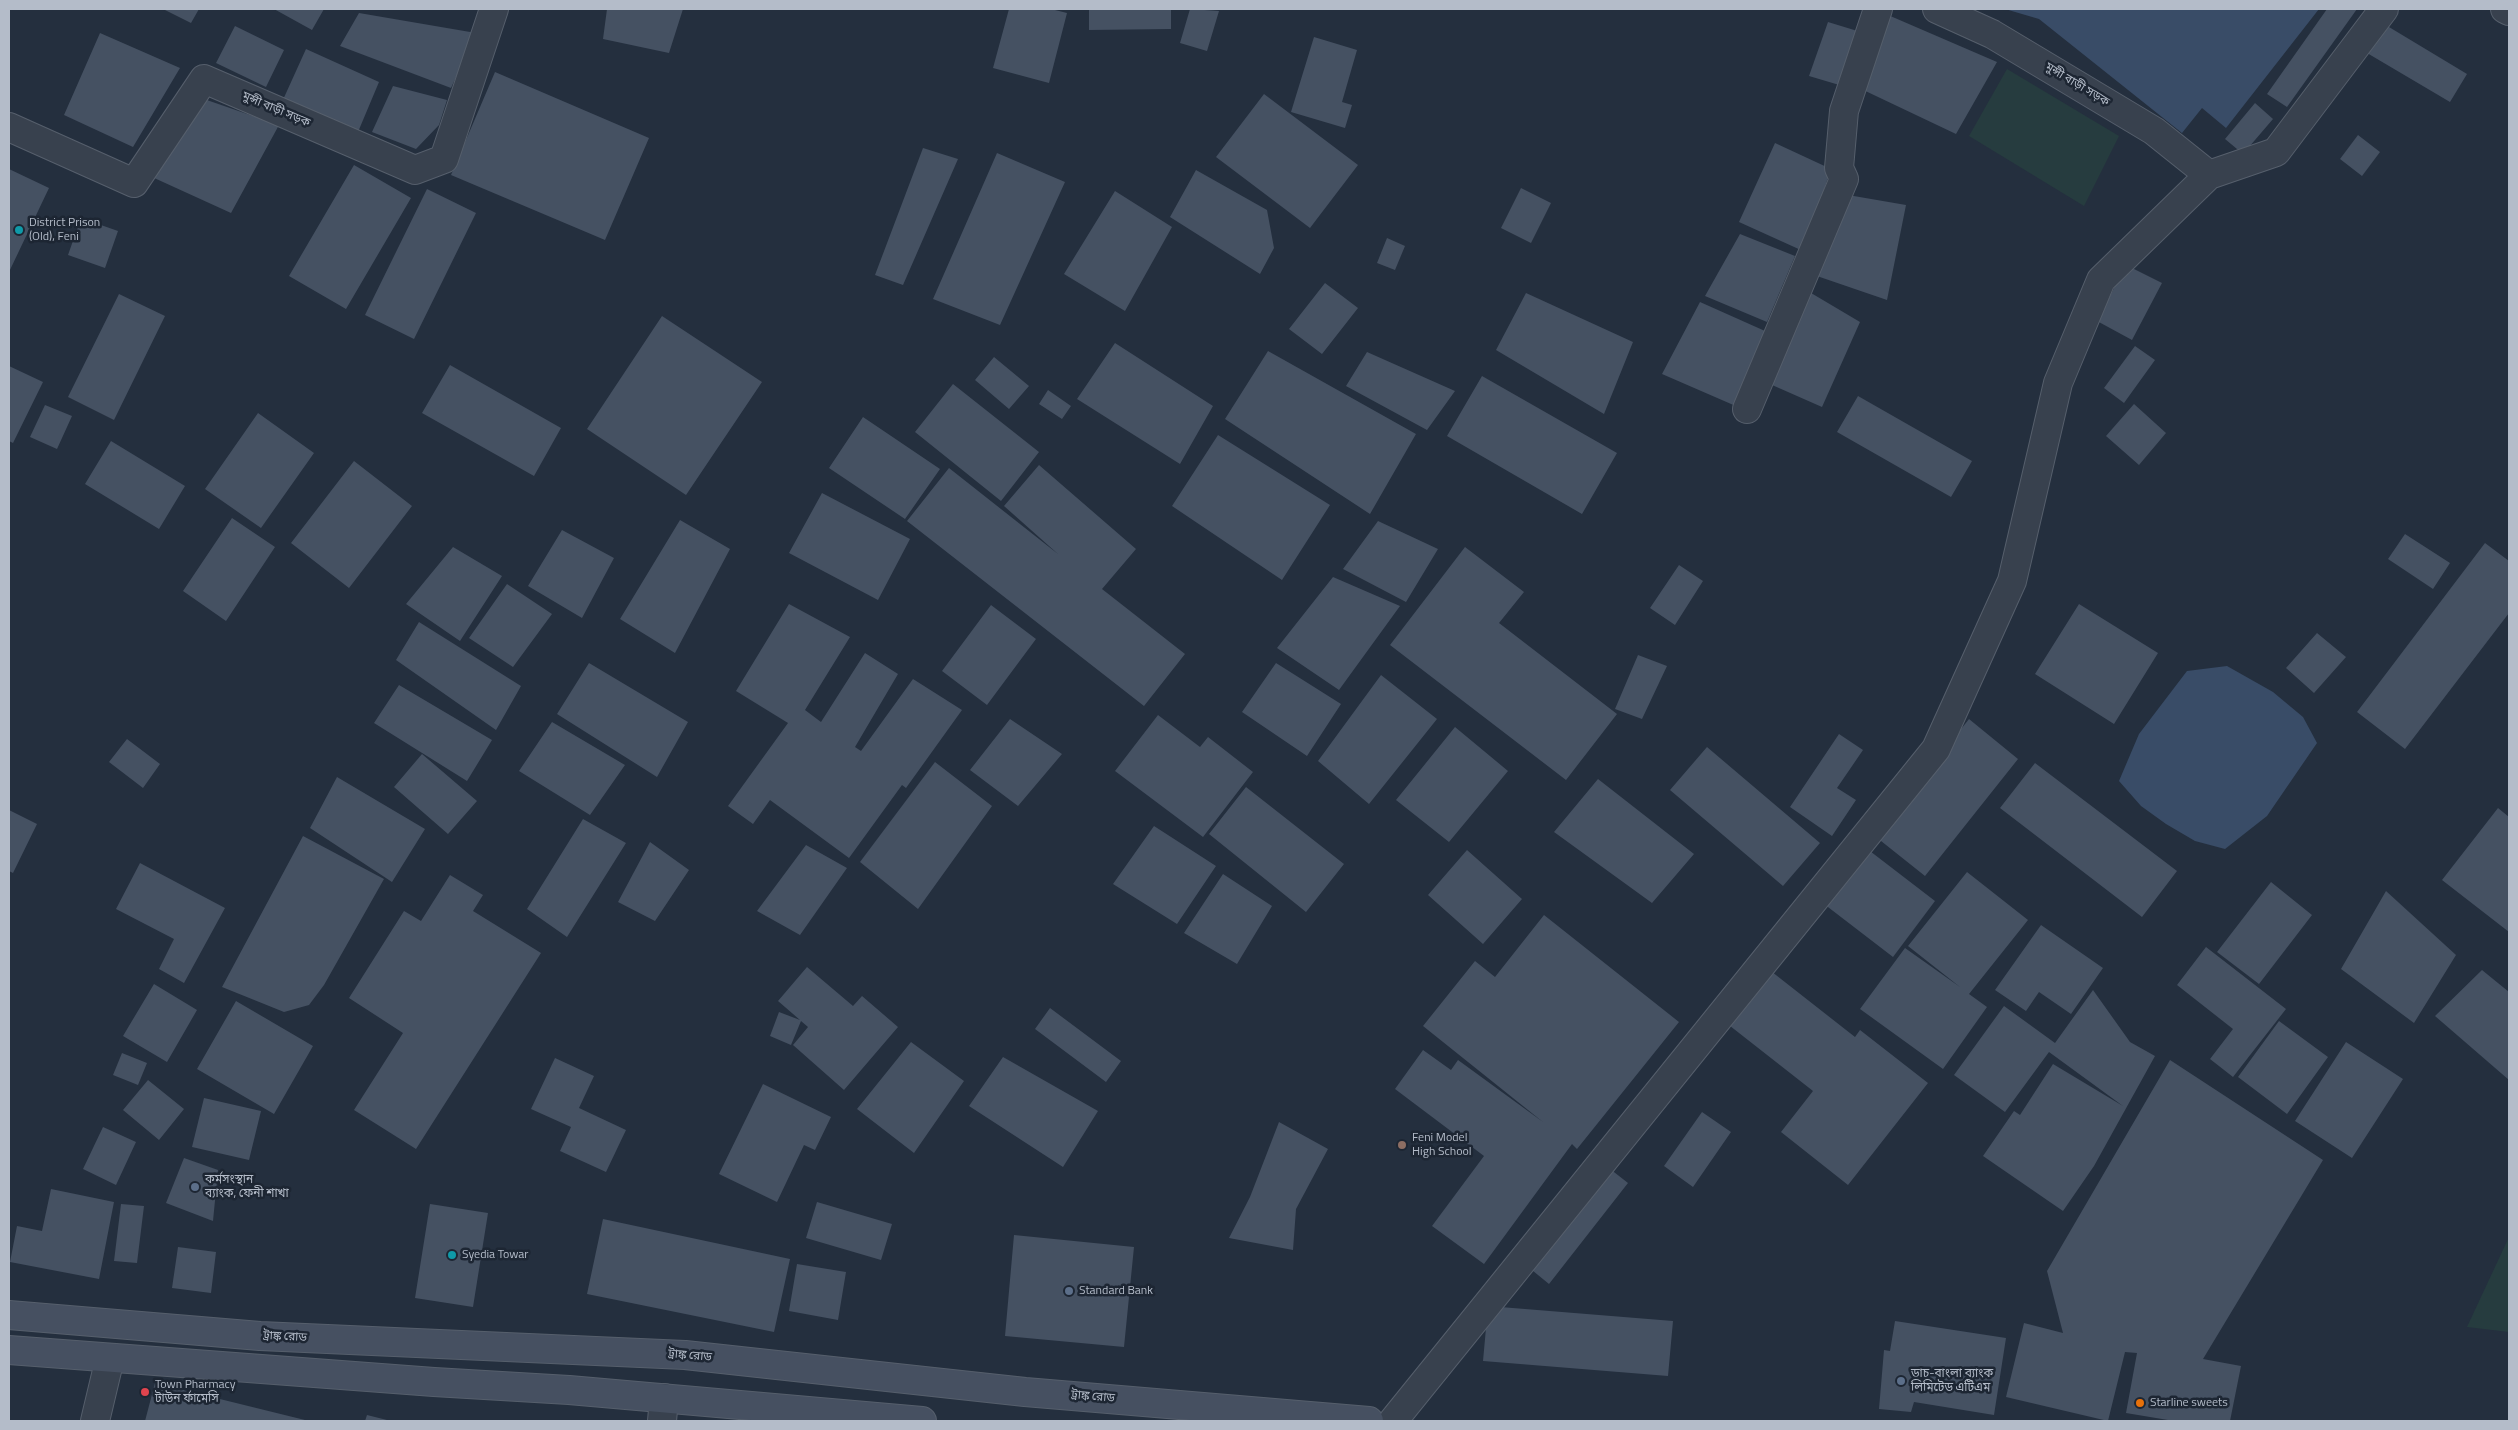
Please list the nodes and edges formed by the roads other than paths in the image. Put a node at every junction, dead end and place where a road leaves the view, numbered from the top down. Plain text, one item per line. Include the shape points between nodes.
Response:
1 (494, 9) edge
2 (1878, 9) edge
3 (1938, 9) edge
4 (2384, 9) edge
5 (2505, 9) edge
6 (2509, 11) edge
7 (9, 127) edge
8 (2209, 176) junction
9 (1747, 409) dead end
10 (9, 1314) edge
11 (9, 1350) edge
12 (110, 1358) junction
13 (663, 1410) edge
14 (95, 1421) edge
15 (922, 1421) edge
16 (1369, 1421) edge
17 (1393, 1421) edge

1 - 7 street, মুন্সী বাড়ী সড়ক via 444,159 415,170 204,79 134,183
2 - 9 street via 1844,110 1839,168 1844,179
3 - 8 street, মুন্সী বাড়ী সড়ক via 1992,34 2154,131
4 - 8 street via 2276,152
5 - 6 street
8 - 17 street via 2101,280 2058,383 2012,581 1936,749
10 - 16 main road, ট্রাঙ্ক রোড via 260,1336 684,1355 1025,1392
11 - 12 main road
12 - 13 main road
12 - 14 street
13 - 15 main road

